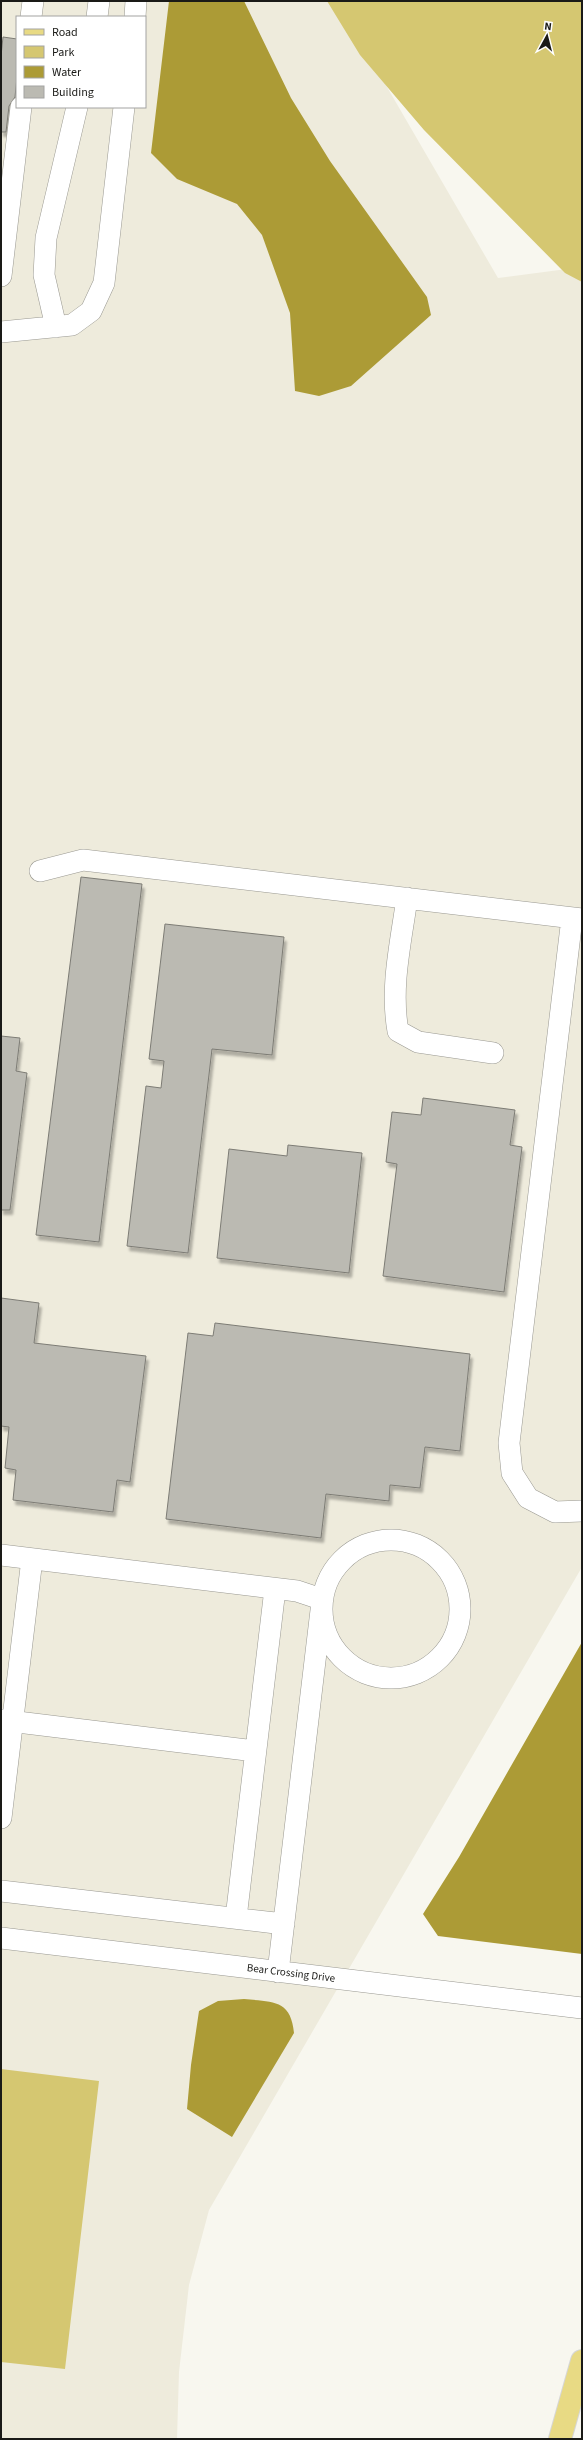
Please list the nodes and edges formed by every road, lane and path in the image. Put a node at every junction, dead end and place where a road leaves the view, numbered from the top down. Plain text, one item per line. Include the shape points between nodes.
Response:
1 (33, 1) edge
2 (99, 1) edge
3 (136, 1) edge
4 (31, 16) edge
5 (97, 16) edge
6 (135, 16) edge
7 (21, 108) edge
8 (77, 108) edge
9 (124, 108) edge
10 (1, 276) edge
11 (56, 327) junction
12 (1, 332) edge
13 (40, 871) dead end
14 (407, 898) junction
15 (577, 919) edge
16 (493, 1053) dead end
17 (582, 1511) edge
18 (1, 1555) edge
19 (32, 1559) junction
20 (274, 1589) junction
21 (322, 1602) junction
22 (7, 1721) edge
23 (255, 1751) junction
24 (1, 1818) edge
25 (1, 1891) edge
26 (236, 1918) junction
27 (284, 1924) junction
28 (1, 1938) edge
29 (278, 1972) junction
30 (582, 2008) edge
31 (582, 2361) edge
32 (560, 2439) edge

1 - 4 lane
2 - 5 lane
3 - 6 lane
7 - 10 lane
8 - 11 lane via 46,238 44,275
9 - 11 lane via 104,283 91,311 72,325
11 - 12 lane
13 - 14 lane via 83,860
14 - 15 lane
14 - 16 lane via 395,983 398,1031 418,1042
15 - 17 lane via 509,1443 512,1472 528,1498 555,1512
18 - 19 lane
19 - 20 lane
19 - 22 lane
20 - 21 lane via 307,1594
20 - 23 lane
21 - 21 lane via 322,1622 329,1641 340,1657 359,1671 382,1678 405,1677 427,1669 445,1654 457,1633 461,1610 457,1587 446,1566 428,1550 410,1542 390,1540 364,1546 337,1565 327,1582
21 - 27 lane
22 - 23 lane
22 - 24 lane
23 - 26 lane
25 - 26 lane
26 - 27 lane
27 - 29 lane
28 - 29 lane, Bear Crossing Drive
29 - 30 lane, Bear Crossing Drive
31 - 32 main road

